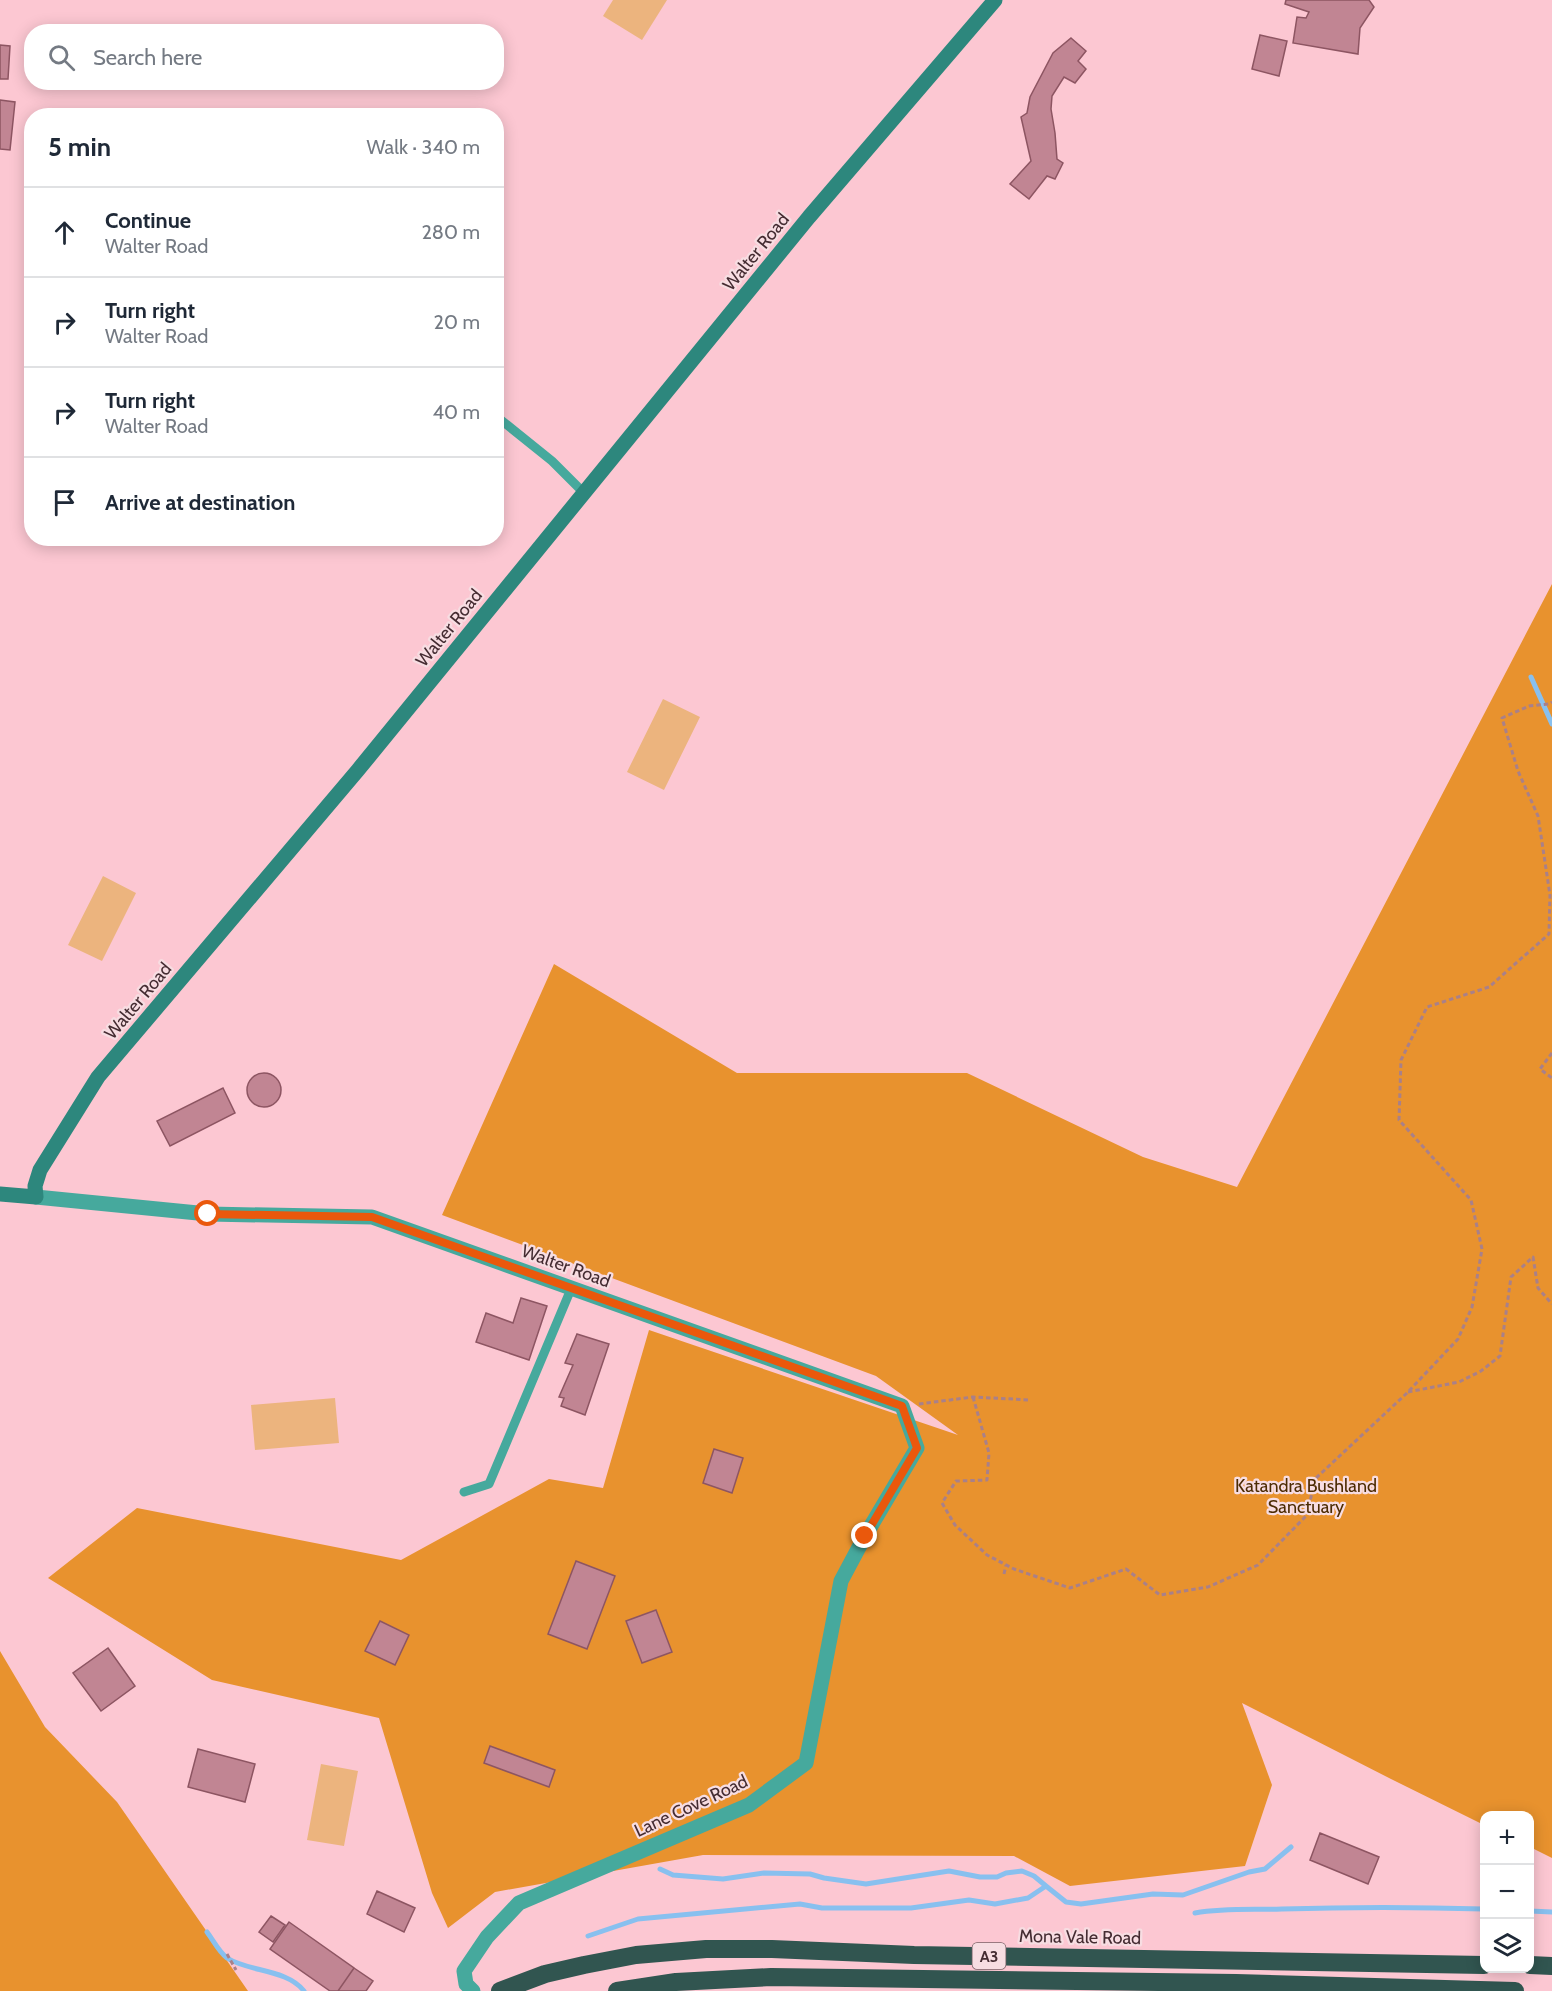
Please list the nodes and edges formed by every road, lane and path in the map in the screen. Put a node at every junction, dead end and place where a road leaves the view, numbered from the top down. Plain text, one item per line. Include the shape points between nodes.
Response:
1 (995, 0) edge
2 (504, 422) edge
3 (584, 493) junction
4 (1550, 703) edge
5 (1551, 932) edge
6 (1552, 1053) edge
7 (1552, 1078) edge
8 (0, 1194) edge
9 (36, 1197) junction
10 (571, 1289) junction
11 (1552, 1304) edge
12 (1407, 1392) junction
13 (973, 1397) junction
14 (1030, 1400) dead end
15 (902, 1406) junction
16 (464, 1492) dead end
17 (1006, 1564) junction
18 (1004, 1574) dead end
19 (227, 1954) dead end
20 (1480, 1965) edge
21 (1534, 1965) edge
22 (1552, 1966) edge
23 (236, 1970) dead end
24 (473, 1991) edge
25 (500, 1991) edge
26 (617, 1991) edge
27 (1515, 1991) edge

1 - 3 street, Walter Road via 810,217
2 - 3 lane
3 - 9 street, Walter Road via 358,770 98,1077 40,1170
4 - 5 path via 1530,706 1502,718 1518,771 1538,816 1550,895
5 - 12 path via 1489,987 1427,1007 1401,1060 1400,1120 1471,1200 1482,1249 1472,1307 1458,1339
6 - 7 path via 1540,1069
8 - 9 street
9 - 10 street, Walter Road via 208,1214 372,1217
10 - 15 street, Walter Road
10 - 16 lane via 489,1484
11 - 12 path via 1538,1288 1533,1257 1511,1277 1500,1356 1459,1382
12 - 17 path via 1316,1479 1307,1515 1258,1565 1208,1587 1160,1595 1126,1569 1070,1588
13 - 14 path
13 - 15 path
13 - 17 path via 989,1453 987,1480 956,1481 942,1503 955,1525 987,1555
15 - 24 street, Lane Cove Road via 917,1448 842,1581 806,1762 749,1805 519,1903 487,1936 464,1971 465,1984
17 - 18 path
19 - 23 path
20 - 25 highway, Mona Vale Road / A3 via 706,1949 636,1955 584,1965
21 - 22 highway
26 - 27 highway, A3 via 676,1982 771,1977

